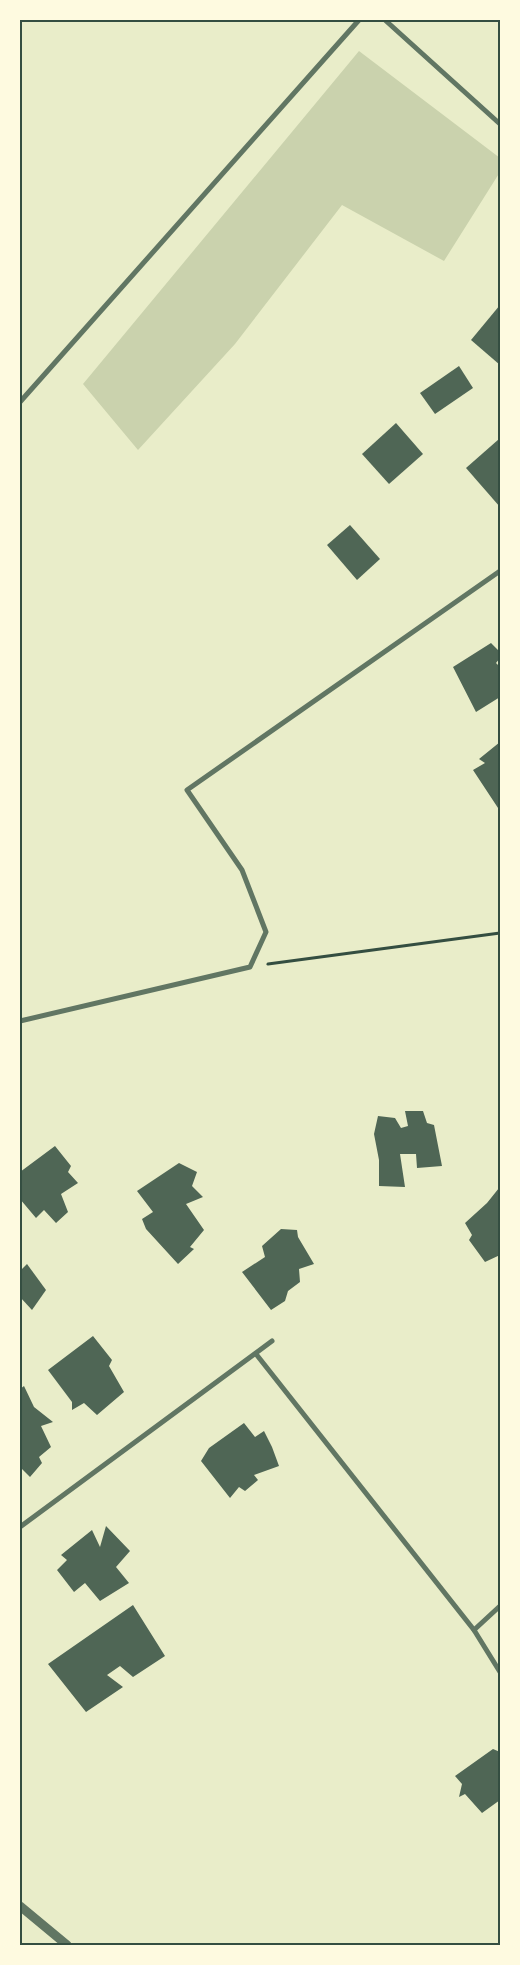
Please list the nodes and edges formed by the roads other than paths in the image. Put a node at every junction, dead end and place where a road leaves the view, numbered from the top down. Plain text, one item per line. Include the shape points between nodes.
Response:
1 (359, 20) edge
2 (385, 20) edge
3 (500, 124) edge
4 (20, 402) edge
5 (500, 571) edge
6 (20, 1021) edge
7 (272, 1341) dead end
8 (256, 1354) junction
9 (20, 1527) edge
10 (500, 1606) edge
11 (474, 1630) junction
12 (500, 1672) edge
13 (20, 1906) edge
14 (67, 1945) edge

1 - 4 street
2 - 3 street
5 - 6 street via 187,790 242,870 266,932 250,967
7 - 8 street
8 - 9 street
8 - 11 street
10 - 11 street
11 - 12 street
13 - 14 street

